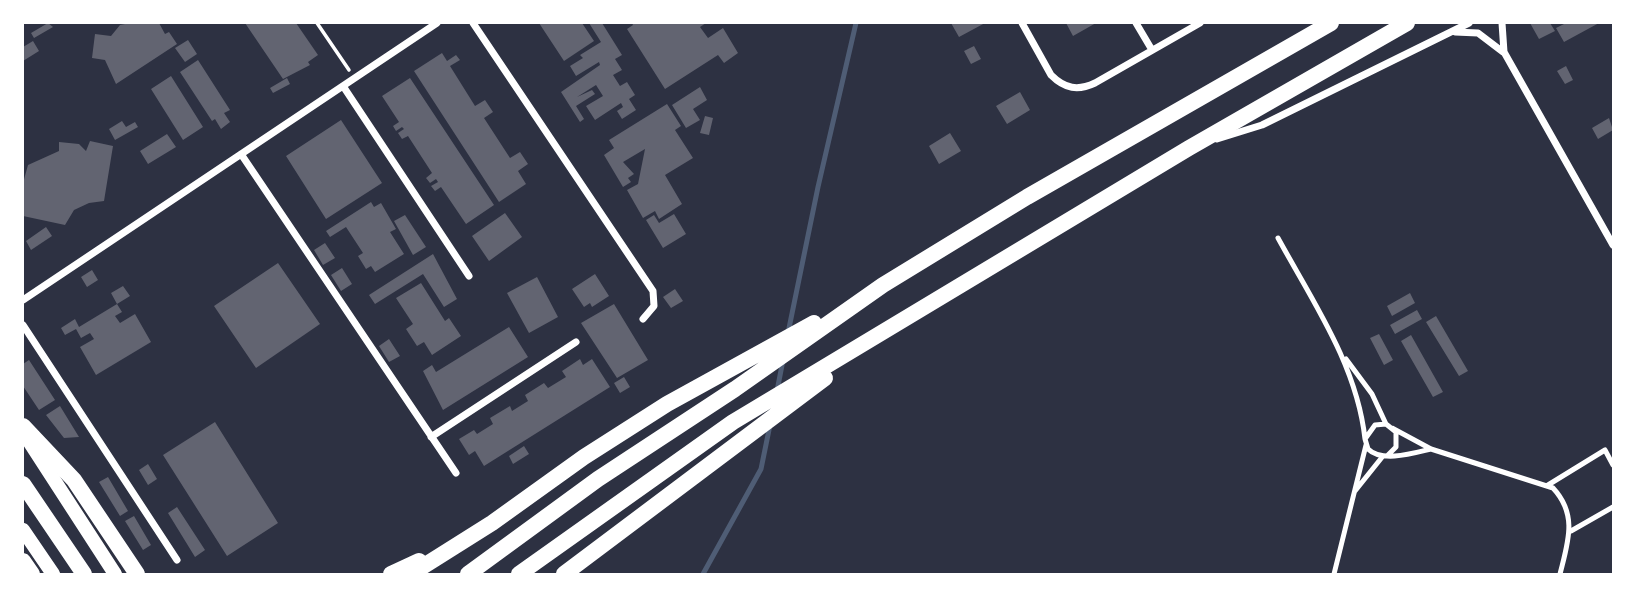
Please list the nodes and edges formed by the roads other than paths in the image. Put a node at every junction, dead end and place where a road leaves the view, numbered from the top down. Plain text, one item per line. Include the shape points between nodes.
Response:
1 (437, 23) edge
2 (473, 23) edge
3 (1022, 23) edge
4 (1136, 23) edge
5 (1200, 23) edge
6 (1331, 23) edge
7 (1407, 23) edge
8 (1469, 23) edge
9 (1502, 23) edge
10 (1450, 33) junction
11 (1152, 50) junction
12 (1504, 52) junction
13 (342, 86) junction
14 (1189, 148) junction
15 (241, 154) junction
16 (1278, 238) dead end
17 (1613, 245) edge
18 (469, 276) dead end
19 (883, 285) junction
20 (23, 300) edge
21 (643, 319) dead end
22 (903, 320) junction
23 (23, 325) edge
24 (576, 342) dead end
25 (1341, 354) junction
26 (23, 426) edge
27 (1389, 426) junction
28 (23, 432) edge
29 (431, 437) junction
30 (1366, 441) junction
31 (1431, 449) junction
32 (1385, 455) junction
33 (1613, 465) edge
34 (456, 473) dead end
35 (23, 484) edge
36 (1547, 485) junction
37 (1355, 491) junction
38 (1613, 507) edge
39 (23, 530) edge
40 (1571, 531) junction
41 (457, 545) junction
42 (177, 560) dead end
43 (23, 561) edge
44 (32, 574) edge
45 (53, 574) edge
46 (84, 574) edge
47 (115, 574) edge
48 (137, 574) edge
49 (391, 574) edge
50 (411, 574) edge
51 (468, 574) edge
52 (519, 574) edge
53 (564, 574) edge
54 (1334, 574) edge
55 (1560, 574) edge

1 - 13 street
2 - 21 street via 653,291 654,306
3 - 11 street via 1051,75 1067,87 1086,87
4 - 11 street
5 - 11 street
6 - 19 main road
7 - 14 main road
8 - 10 street
9 - 12 street
10 - 12 street via 1478,33
10 - 14 street via 1262,125
12 - 17 street
13 - 15 street
13 - 18 street
14 - 22 main road
15 - 20 street
15 - 29 street
16 - 25 lane
19 - 41 main road via 667,404
19 - 51 main road via 598,479
22 - 52 main road via 733,422
22 - 53 main road
23 - 42 street
24 - 29 street
25 - 27 lane via 1372,394
25 - 30 lane via 1357,395
26 - 48 main road via 74,480
27 - 30 lane via 1370,428
27 - 31 lane
27 - 32 lane via 1398,442
28 - 47 main road
29 - 34 street
30 - 32 lane via 1372,453
30 - 37 lane
31 - 32 lane
31 - 36 lane
32 - 37 lane
33 - 36 lane via 1605,450
35 - 46 main road
36 - 40 lane via 1565,504
37 - 54 lane
38 - 40 lane
39 - 45 main road
40 - 55 lane
41 - 49 main road
41 - 50 main road
43 - 44 main road

